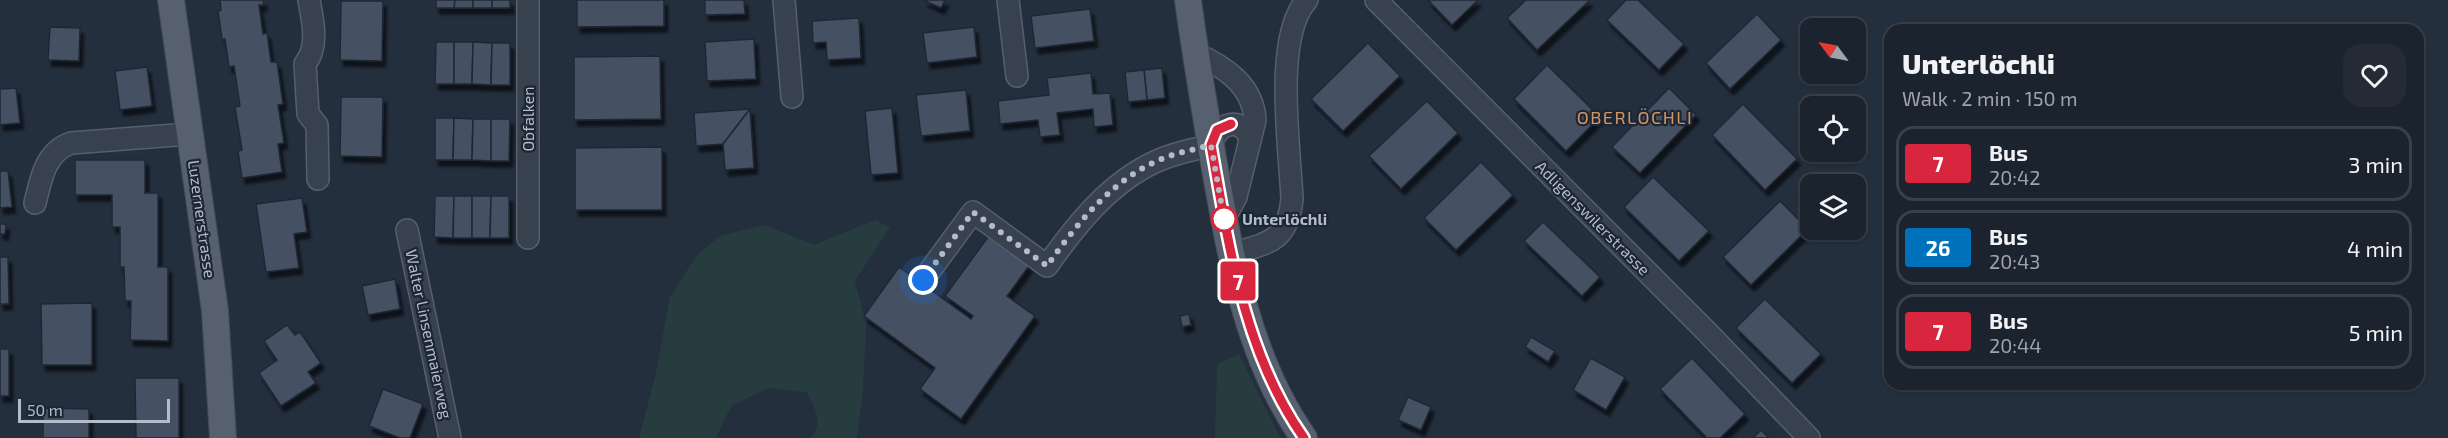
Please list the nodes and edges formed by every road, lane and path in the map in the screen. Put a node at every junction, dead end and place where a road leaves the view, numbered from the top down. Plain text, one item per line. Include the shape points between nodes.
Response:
1 (171, 0) edge
2 (309, 0) edge
3 (528, 0) edge
4 (784, 0) edge
5 (1008, 0) edge
6 (1188, 0) edge
7 (1307, 0) edge
8 (1376, 0) edge
9 (1194, 52) junction
10 (1017, 76) dead end
11 (792, 96) dead end
12 (189, 134) junction
13 (1250, 139) junction
14 (1211, 145) junction
15 (318, 179) dead end
16 (35, 203) dead end
17 (1224, 219) junction
18 (407, 230) dead end
19 (528, 238) dead end
20 (1231, 254) junction
21 (923, 280) dead end
22 (223, 438) edge
23 (450, 438) edge
24 (1304, 438) edge
25 (1809, 438) edge

1 - 12 main road, Luzernerstrasse
2 - 15 street via 314,26 312,55 305,64 309,114 317,125
3 - 19 street, Obfalken
4 - 11 street
5 - 10 street
6 - 9 main road
7 - 20 street via 1295,22 1285,70 1290,217 1283,233 1268,243
8 - 25 street, Adligenswilerstrasse
9 - 13 street via 1242,84 1250,95 1255,120
9 - 14 main road
12 - 16 street via 60,147 42,174
12 - 22 main road, Luzernerstrasse via 215,311
13 - 14 street via 1246,130 1231,124 1217,130
13 - 17 street via 1236,197
14 - 17 main road
14 - 21 street via 1172,155 1136,172 1096,206 1047,266 973,212
17 - 20 main road
18 - 23 street, Walter Linsenmaierweg
20 - 24 main road via 1262,362

